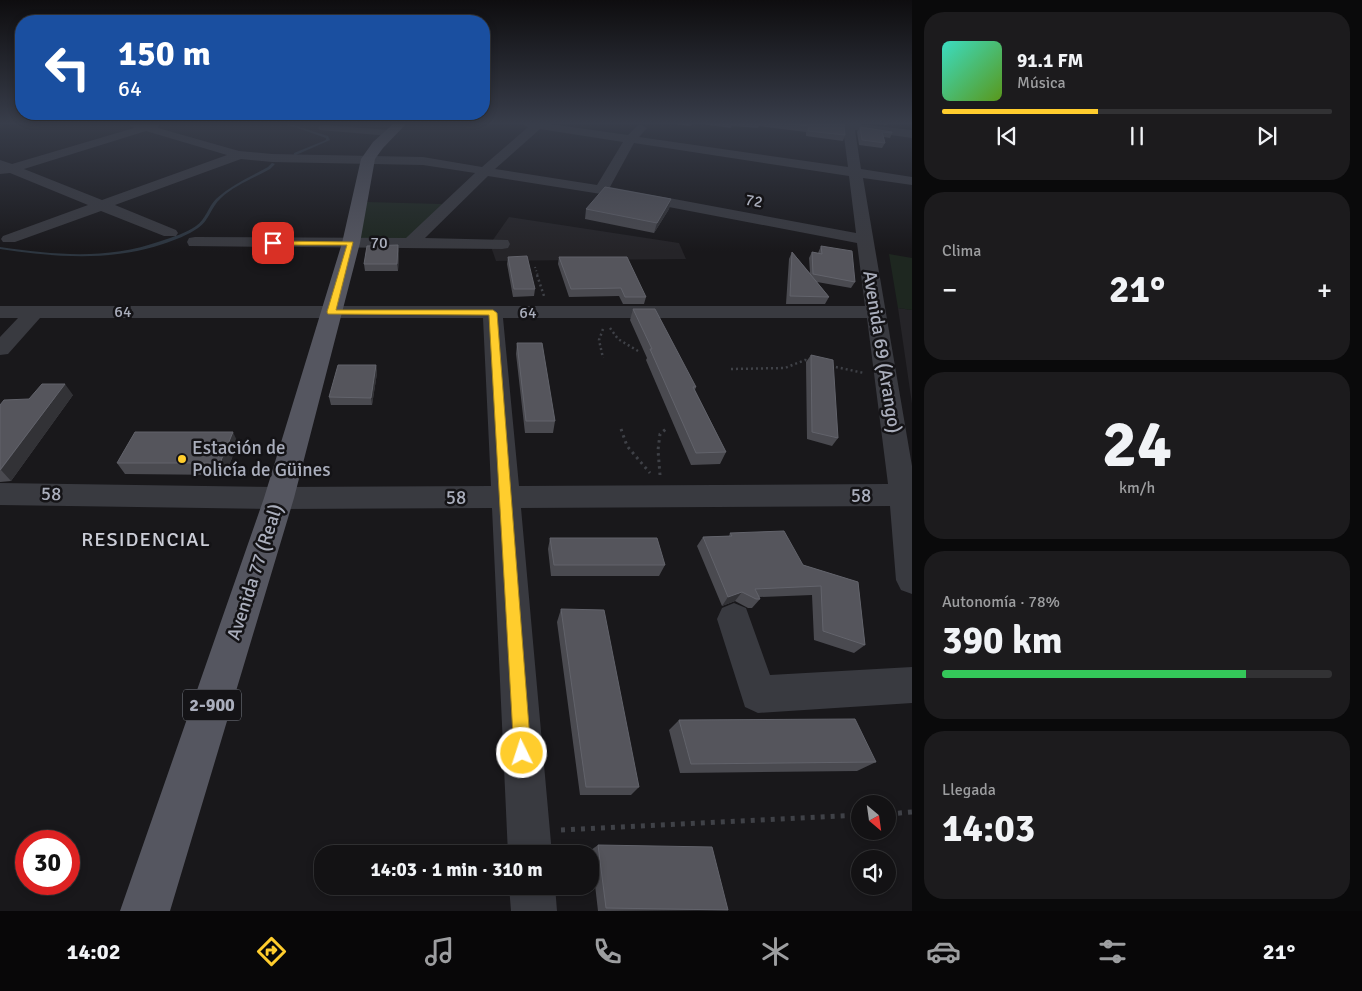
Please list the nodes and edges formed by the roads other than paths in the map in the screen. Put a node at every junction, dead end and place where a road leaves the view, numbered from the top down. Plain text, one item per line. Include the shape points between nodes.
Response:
1 (208, 167) edge
2 (366, 167) edge
3 (462, 167) edge
4 (490, 167) edge
5 (615, 167) edge
6 (811, 167) edge
7 (852, 167) edge
8 (3, 168) edge
9 (486, 170) junction
10 (854, 173) junction
11 (912, 181) edge
12 (601, 190) junction
13 (101, 206) junction
14 (170, 233) dead end
15 (8, 238) dead end
16 (864, 239) junction
17 (195, 242) dead end
18 (351, 243) junction
19 (411, 244) junction
20 (502, 244) dead end
21 (0, 312) edge
22 (35, 312) junction
23 (331, 312) junction
24 (876, 312) junction
25 (493, 313) junction
26 (0, 349) edge
27 (0, 494) edge
28 (908, 497) edge
29 (279, 498) junction
30 (504, 498) junction
31 (912, 580) edge
32 (734, 619) dead end
33 (912, 685) edge
34 (529, 843) edge
35 (533, 895) edge
36 (146, 911) edge
37 (534, 911) edge

1 - 13 street
2 - 18 main road, Avenida 77 (Real) / 2-900
3 - 9 street, 72
4 - 9 street
5 - 12 street
6 - 10 street
7 - 10 street, Avenida 69 (Arango)
8 - 13 street
9 - 12 street, 72
9 - 19 street
10 - 11 street
10 - 16 street, Avenida 69 (Arango)
12 - 16 street, 72
13 - 14 street
13 - 15 street
16 - 24 street, Avenida 69 (Arango)
17 - 18 street, 70
18 - 19 street, 70
18 - 23 main road, Avenida 77 (Real) / 2-900
19 - 20 street, 70
21 - 22 street, 64
22 - 23 street, 64
22 - 26 street
23 - 25 street, 64
23 - 29 main road, Avenida 77 (Real) / 2-900
24 - 25 street, 64
24 - 28 street, Avenida 69 (Arango)
25 - 30 street
27 - 29 street, 58
28 - 30 street, 58
28 - 31 street, Avenida 69 (Arango)
29 - 30 street, 58
29 - 36 main road, Avenida 77 (Real) / 2-900
30 - 34 street
32 - 33 street via 758,694
35 - 37 street

